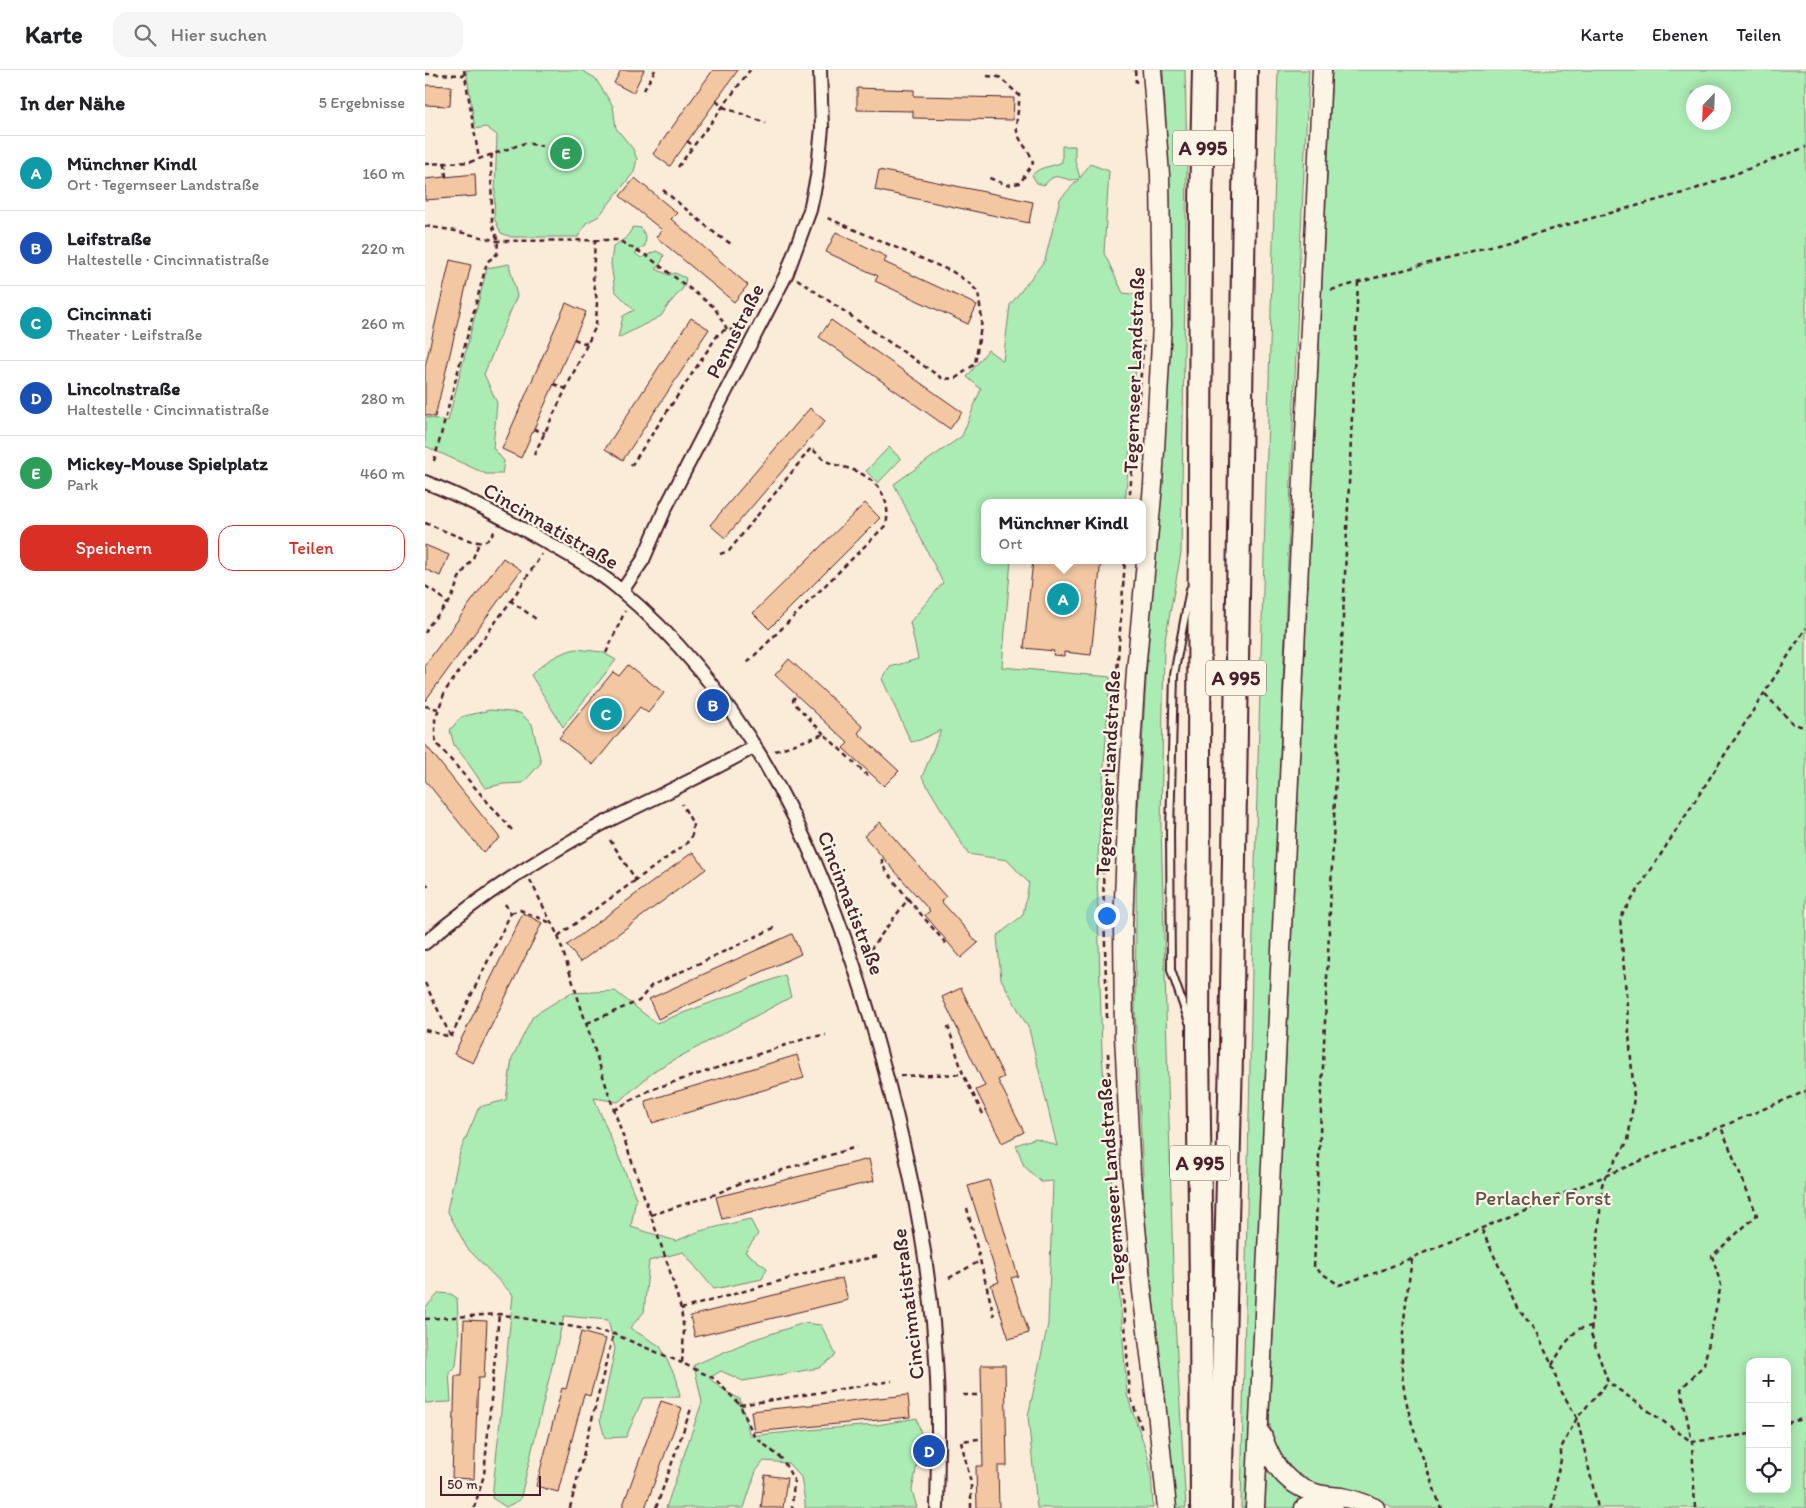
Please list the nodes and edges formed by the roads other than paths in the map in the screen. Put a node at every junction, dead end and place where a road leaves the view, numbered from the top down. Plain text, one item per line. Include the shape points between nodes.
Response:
1 (820, 70) edge
2 (1152, 70) edge
3 (1204, 70) edge
4 (1246, 70) edge
5 (1322, 70) edge
6 (425, 482) edge
7 (1200, 534) junction
8 (1146, 562) edge
9 (1146, 564) edge
10 (1193, 572) dead end
11 (1191, 581) dead end
12 (622, 591) junction
13 (755, 746) junction
14 (425, 943) edge
15 (1198, 1046) junction
16 (1259, 1427) junction
17 (1368, 1505) edge
18 (937, 1508) edge
19 (1167, 1508) edge
20 (1202, 1508) edge
21 (1220, 1508) edge
22 (1255, 1508) edge
23 (1304, 1508) edge

1 - 12 street, Pennstraße via 822,128 817,177 810,210 787,272 665,509 639,568
2 - 8 main road, Tegernseer Landstraße via 1160,175 1162,325
3 - 7 highway, A 995
4 - 21 highway, A 995 via 1231,1056
5 - 16 main road
6 - 12 street, Cincinnatistraße via 503,517 579,560
7 - 10 lane
7 - 15 highway, A 995
9 - 19 main road, Tegernseer Landstraße via 1128,793 1123,927 1124,1035 1131,1174
11 - 15 lane via 1174,675 1171,970
12 - 13 street, Cincinnatistraße via 702,673
13 - 14 street via 536,861 473,904
13 - 18 street, Cincinnatistraße via 782,790 833,903 872,1020 902,1136 924,1248 931,1307 939,1421
15 - 20 highway, A 995
16 - 17 main road via 1269,1454 1294,1484 1319,1494
16 - 22 main road
17 - 23 main road via 1323,1503

